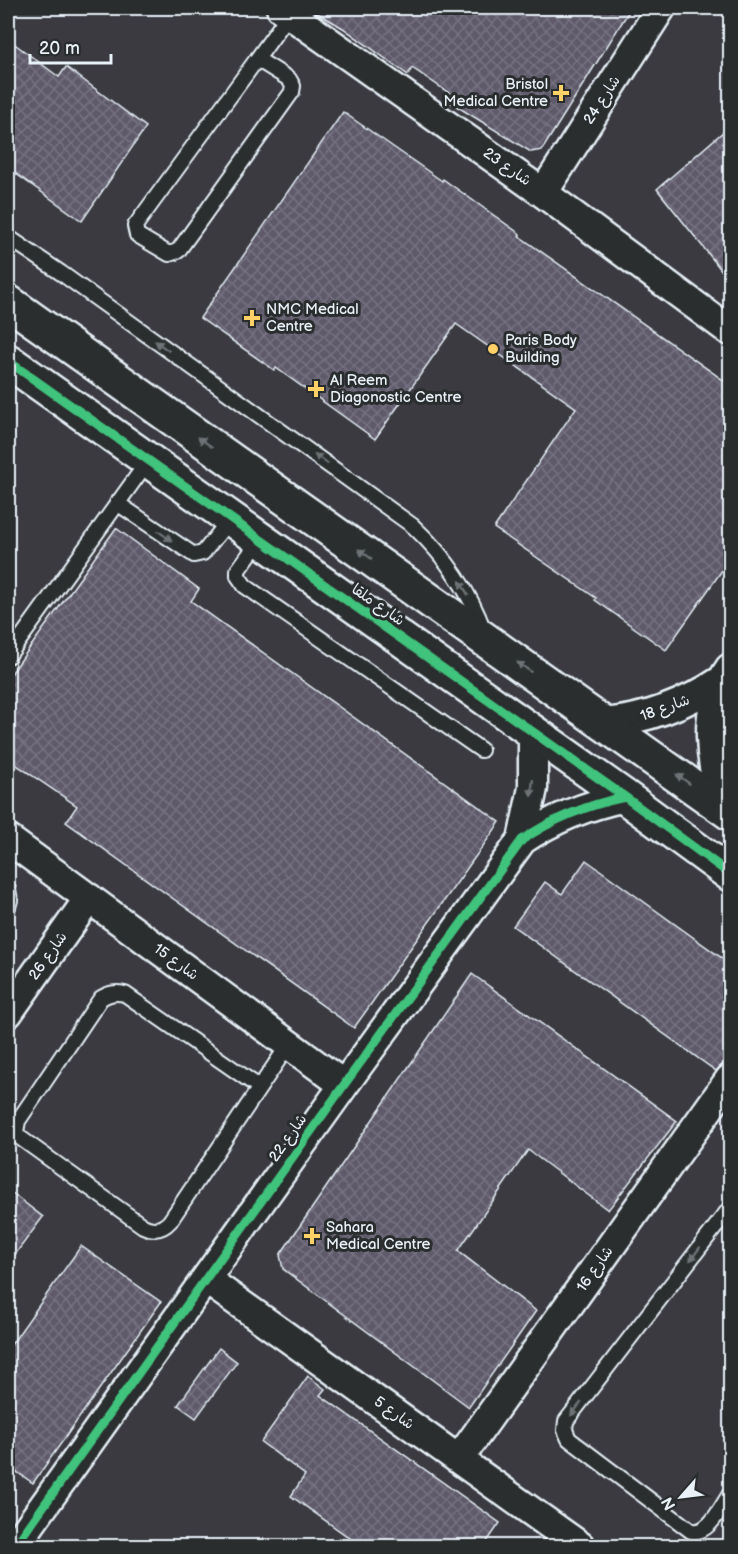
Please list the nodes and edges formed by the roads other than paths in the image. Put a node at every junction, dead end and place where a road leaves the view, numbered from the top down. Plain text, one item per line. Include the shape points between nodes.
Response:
1 (662, 8) edge
2 (286, 10) edge
3 (257, 58) junction
4 (543, 193) junction
5 (8, 237) edge
6 (8, 303) edge
7 (730, 331) edge
8 (8, 361) edge
9 (148, 461) junction
10 (117, 503) junction
11 (231, 518) junction
12 (260, 540) junction
13 (488, 641) junction
14 (8, 656) edge
15 (726, 674) edge
16 (604, 723) junction
17 (534, 734) junction
18 (481, 750) dead end
19 (625, 797) junction
20 (728, 811) edge
21 (8, 839) edge
22 (522, 840) junction
23 (730, 874) edge
24 (8, 890) edge
25 (89, 898) junction
26 (8, 907) edge
27 (8, 1013) edge
28 (289, 1044) junction
29 (730, 1078) edge
30 (344, 1085) junction
31 (259, 1087) junction
32 (730, 1208) edge
33 (207, 1280) junction
34 (459, 1459) junction
35 (730, 1494) edge
36 (11, 1546) edge
37 (580, 1546) edge

1 - 4 street, شارع 24
2 - 3 lane
2 - 4 street, شارع 23
3 - 3 lane via 135,226 137,235 169,254 178,251 292,92 294,86 289,79
4 - 7 street, شارع 23
13 -> 5 lane via 461,582 413,526
13 -> 6 street
8 - 9 street, شارع ملقا
9 - 10 lane
9 - 11 street, شارع ملقا
10 -> 11 lane via 194,555 203,554
10 - 14 lane
11 - 12 street, شارع ملقا
12 - 17 street, شارع ملقا
12 - 18 lane via 238,570 245,586
16 -> 13 street
15 - 16 street, شارع 18 via 686,702 636,719
15 - 20 street, شارع 18 via 715,705 712,758 716,784
20 -> 16 street
17 - 19 street, شارع ملقا
17 -> 22 street, شارع 22 via 533,788
19 - 22 street, شارع 22 via 582,808
19 - 23 street, شارع ملقا
21 - 25 street, شارع 15
22 - 30 street, شارع 22
24 - 26 lane
25 - 27 street, شارع 26
25 - 28 street, شارع 15
28 - 30 street, شارع 15
28 - 31 lane
29 - 34 street, شارع 16
30 - 33 street, شارع 22
31 - 31 lane via 170,1221 158,1229 143,1226 16,1132 18,1121 108,993 125,994
32 -> 35 lane via 566,1421 565,1430 569,1439 691,1531 706,1528
33 - 34 street, شارع 5
33 - 36 street, شارع 22
34 - 37 street, شارع 5

